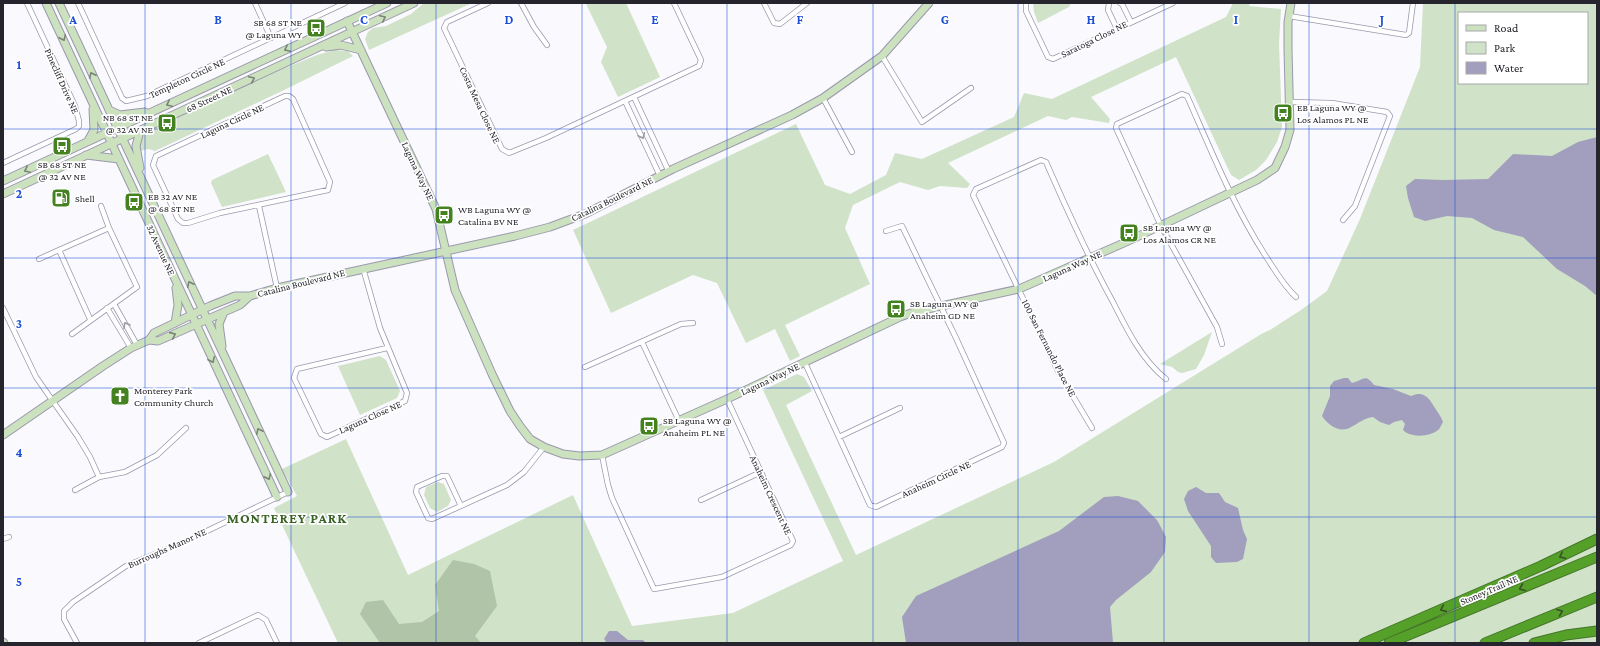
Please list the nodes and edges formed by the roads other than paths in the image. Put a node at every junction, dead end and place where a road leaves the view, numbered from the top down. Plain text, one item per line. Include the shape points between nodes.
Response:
1 (27, 3) edge
2 (46, 3) edge
3 (59, 3) edge
4 (78, 3) edge
5 (255, 3) edge
6 (345, 3) edge
7 (386, 3) edge
8 (414, 3) edge
9 (488, 3) edge
10 (521, 3) edge
11 (674, 3) edge
12 (764, 3) edge
13 (807, 3) edge
14 (929, 3) edge
15 (1026, 3) edge
16 (1109, 3) edge
17 (1120, 3) edge
18 (1173, 3) edge
19 (1291, 3) edge
20 (1413, 3) edge
21 (339, 4) edge
22 (1289, 16) junction
23 (347, 21) junction
24 (1131, 22) junction
25 (1118, 29) junction
26 (352, 32) junction
27 (271, 38) junction
28 (548, 45) dead end
29 (319, 48) junction
30 (361, 50) junction
31 (882, 56) junction
32 (971, 88) dead end
33 (634, 97) junction
34 (823, 98) junction
35 (92, 101) junction
36 (625, 101) junction
37 (1290, 102) junction
38 (109, 110) junction
39 (155, 110) junction
40 (118, 128) junction
41 (140, 131) junction
42 (107, 133) junction
43 (123, 139) junction
44 (88, 142) junction
45 (112, 144) junction
46 (852, 152) dead end
47 (86, 155) junction
48 (119, 159) junction
49 (3, 163) edge
50 (669, 172) junction
51 (660, 176) junction
52 (3, 181) edge
53 (145, 184) junction
54 (1230, 193) junction
55 (3, 194) edge
56 (101, 206) dead end
57 (259, 206) junction
58 (1343, 220) dead end
59 (1161, 226) junction
60 (109, 228) junction
61 (886, 231) dead end
62 (59, 250) junction
63 (445, 251) junction
64 (1089, 258) junction
65 (39, 259) dead end
66 (363, 268) junction
67 (171, 271) junction
68 (277, 288) junction
69 (1018, 289) junction
70 (250, 296) junction
71 (1296, 297) dead end
72 (114, 304) junction
73 (941, 306) junction
74 (3, 308) edge
75 (107, 308) junction
76 (202, 310) junction
77 (224, 312) junction
78 (191, 315) junction
79 (90, 319) junction
80 (206, 319) junction
81 (175, 323) junction
82 (693, 323) dead end
83 (195, 324) junction
84 (72, 334) dead end
85 (149, 340) junction
86 (642, 342) junction
87 (1222, 344) dead end
88 (134, 347) junction
89 (387, 348) junction
90 (225, 360) junction
91 (805, 363) junction
92 (585, 367) dead end
93 (1166, 379) dead end
94 (727, 399) junction
95 (52, 400) junction
96 (900, 408) dead end
97 (679, 421) junction
98 (186, 428) dead end
99 (1092, 428) dead end
100 (3, 435) edge
101 (839, 437) junction
102 (544, 447) junction
103 (602, 455) junction
104 (760, 472) junction
105 (99, 477) junction
106 (75, 490) dead end
107 (288, 492) joint
108 (277, 497) junction
109 (701, 500) dead end
110 (461, 506) junction
111 (9, 537) dead end
112 (3, 539) edge
113 (1597, 539) edge
114 (1597, 556) edge
115 (1597, 597) edge
116 (1597, 631) edge
117 (77, 643) edge
118 (199, 643) edge
119 (277, 643) edge
120 (1364, 643) edge
121 (1389, 643) edge
122 (1485, 643) edge
123 (1534, 643) edge

1 - 49 street, Pinecliff Drive NE via 75,106 79,126
2 -> 35 street, 32 Avenue NE
38 -> 3 street, 32 Avenue NE
4 - 27 street, Templeton Circle NE via 122,98 126,101 147,96
5 - 27 street
6 - 21 street, Templeton Circle NE
7 - 23 street, 68 Street NE
26 -> 8 street, 68 Street NE
9 - 36 street, Costa Mesa Close NE via 446,22 444,28 502,150 509,153
10 - 28 street via 534,28
11 - 33 street, Costa Mesa Close NE via 701,60 699,66
12 - 13 street via 774,23 780,24
14 - 31 street, Catalina Boulevard NE
15 - 25 street, Saratoga Close NE via 1026,11 1048,57 1053,59
16 - 25 street via 1108,10
17 - 24 street
18 - 24 street, Saratoga Close NE
19 - 22 street, Laguna Way NE
20 - 22 street via 1409,33 1406,35
21 - 27 street, Templeton Circle NE
22 - 37 street, Laguna Way NE
23 - 26 street, Laguna Way NE
23 -> 39 street, 68 Street NE
24 - 25 street, Saratoga Close NE
26 - 29 street, 68 Street NE
26 - 30 street, Laguna Way NE
29 - 30 street via 341,45
41 -> 29 street, 68 Street NE
30 - 63 street, Laguna Way NE via 436,209
31 - 32 street via 922,122
31 - 34 street, Catalina Boulevard NE
33 - 36 street, Costa Mesa Close NE
33 - 50 street
34 - 46 street
34 - 50 street, Catalina Boulevard NE
35 - 42 street, 32 Avenue NE
35 - 44 street via 94,130
36 -> 51 street
37 - 54 street, Laguna Way NE via 1290,130 1275,168
37 - 58 street via 1332,103 1387,112 1390,116 1355,206
38 - 39 street via 120,115
38 - 40 street, 32 Avenue NE
39 - 40 street, 68 Street NE
40 - 42 street, 68 Street NE
40 - 43 street, 32 Avenue NE
41 - 43 street, 68 Street NE
41 - 53 street via 136,146
42 - 44 street, 68 Street NE
42 - 45 street, 32 Avenue NE
43 - 45 street, 68 Street NE
43 - 53 street, 32 Avenue NE
44 -> 52 street, 68 Street NE
45 - 47 street, 68 Street NE
45 - 48 street, 32 Avenue NE
47 - 48 street
47 - 55 street, 68 Street NE
48 - 67 street, 32 Avenue NE
50 - 51 street, Catalina Boulevard NE
51 - 63 street, Catalina Boulevard NE via 585,214 550,227
76 -> 53 street, 32 Avenue NE
54 - 59 street, Laguna Way NE
54 - 59 street via 1187,96 1182,94 1118,124 1116,128
54 - 71 street via 1251,233 1286,288
56 - 60 street
57 - 57 street, Laguna Circle NE via 328,190 330,182 293,99 289,96 156,156 153,164 182,223
57 - 68 street
59 - 64 street, Laguna Way NE
59 - 87 street via 1217,327
60 - 62 street
60 - 72 street via 137,286
61 - 73 street via 902,226
62 - 65 street
62 - 79 street
63 - 66 street, Catalina Boulevard NE
63 - 102 street, Laguna Way NE via 455,290 510,411 530,439
64 - 69 street, Laguna Way NE
64 - 69 street, 100 San Fernando Place NE via 1046,162 1041,160 976,189 973,195
64 - 93 street via 1145,358
66 - 68 street, Catalina Boulevard NE
66 - 89 street, Laguna Close NE
67 - 78 street, 32 Avenue NE
67 - 81 street via 178,298
68 - 70 street, Catalina Boulevard NE
69 - 73 street, Laguna Way NE
69 - 99 street, 100 San Fernando Place NE via 1058,371
70 - 76 street, Catalina Boulevard NE via 235,296
70 - 77 street, Catalina Boulevard NE via 240,305
72 - 75 street
88 -> 72 street
73 - 91 street, Laguna Way NE via 914,312
73 - 101 street, Anaheim Circle NE via 1004,443 1002,447 876,507 870,505
74 - 95 street via 27,360
75 - 79 street
75 - 88 street
76 - 78 street, Catalina Boulevard NE
76 - 80 street, 32 Avenue NE
77 - 80 street, Catalina Boulevard NE
77 - 90 street via 219,324 219,333
78 - 81 street, Catalina Boulevard NE
78 - 83 street, 32 Avenue NE
79 - 84 street
80 - 83 street, Catalina Boulevard NE
80 - 90 street, 32 Avenue NE
81 - 85 street, Catalina Boulevard NE via 154,333
82 - 86 street via 681,324
85 -> 83 street, Catalina Boulevard NE via 158,341
83 -> 108 street, 32 Avenue NE
85 - 88 street, Catalina Boulevard NE
86 - 92 street
86 - 97 street
88 - 95 street, Catalina Boulevard NE
89 - 89 street, Laguna Close NE via 407,393 406,401 327,437 321,434 294,378 297,369
107 -> 90 street, 32 Avenue NE
91 - 94 street, Laguna Way NE
91 - 101 street, Anaheim Circle NE
94 - 97 street, Laguna Way NE
94 - 104 street, Anaheim Crescent NE
95 - 100 street, Catalina Boulevard NE
95 - 105 street via 90,456
96 - 101 street
97 - 103 street, Laguna Way NE
98 - 105 street via 157,455 125,472
102 - 103 street, Laguna Way NE via 569,455
102 - 110 street via 524,472 508,485
103 - 104 street, Anaheim Crescent NE via 612,498 654,590 722,577 791,545 793,541
104 - 109 street
105 - 106 street
107 - 108 street, Burroughs Manor NE
108 - 117 street, Burroughs Manor NE via 184,542 126,566 73,602 64,611 64,619
110 - 110 street via 432,519 428,518 416,492 417,487 447,476
111 - 112 street
113 -> 120 highway
114 -> 121 highway, Stoney Trail NE
122 -> 115 highway
116 - 123 highway
118 - 119 street via 258,615 266,620

